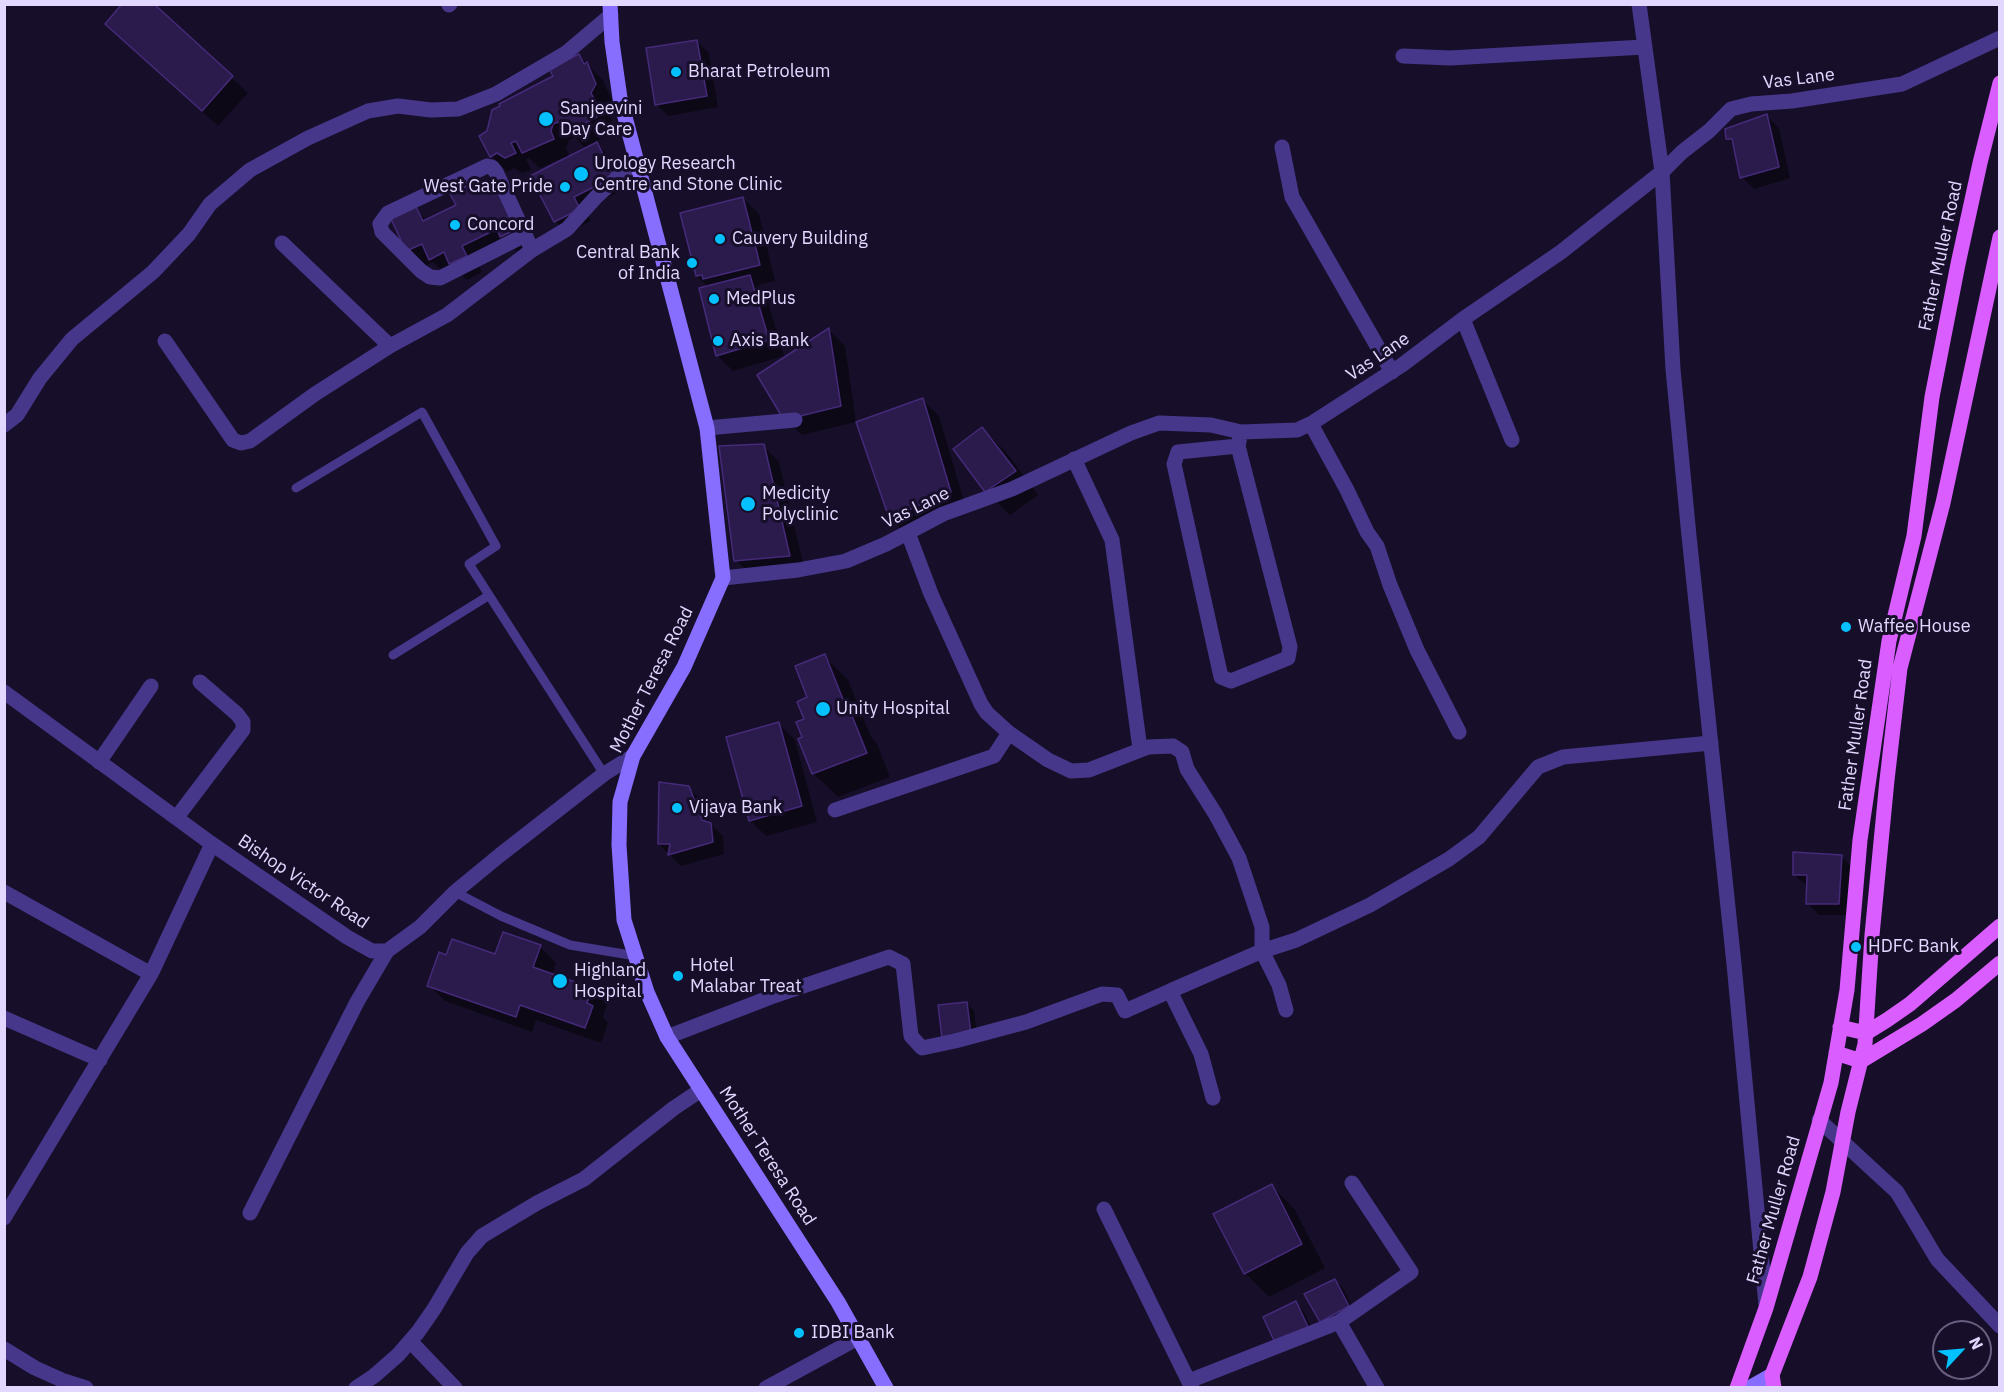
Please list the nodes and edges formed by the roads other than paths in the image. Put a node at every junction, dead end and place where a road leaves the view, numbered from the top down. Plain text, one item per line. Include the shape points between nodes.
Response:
1 (1639, 4) edge
2 (610, 10) edge
3 (2000, 38) edge
4 (1644, 47) junction
5 (1403, 56) dead end
6 (2000, 83) edge
7 (1282, 147) dead end
8 (636, 161) junction
9 (1662, 172) junction
10 (525, 235) junction
11 (2000, 237) edge
12 (282, 243) dead end
13 (532, 250) junction
14 (1463, 319) junction
15 (165, 341) dead end
16 (390, 346) junction
17 (1392, 372) junction
18 (795, 420) dead end
19 (1311, 424) junction
20 (4, 425) edge
21 (707, 428) junction
22 (1239, 439) junction
23 (1512, 440) dead end
24 (1074, 459) junction
25 (296, 488) dead end
26 (908, 532) junction
27 (723, 578) junction
28 (488, 596) junction
29 (393, 655) dead end
30 (200, 682) dead end
31 (151, 686) dead end
32 (4, 692) edge
33 (1459, 732) dead end
34 (1009, 733) junction
35 (1711, 743) junction
36 (1140, 749) junction
37 (633, 756) junction
38 (99, 762) junction
39 (604, 774) junction
40 (836, 810) dead end
41 (177, 817) junction
42 (212, 844) junction
43 (4, 892) edge
44 (455, 892) junction
45 (2000, 926) edge
46 (387, 951) junction
47 (1262, 951) junction
48 (636, 956) junction
49 (2000, 963) edge
50 (150, 974) junction
51 (1170, 991) junction
52 (1286, 1010) dead end
53 (4, 1018) edge
54 (1840, 1028) junction
55 (1866, 1033) junction
56 (667, 1037) junction
57 (1836, 1053) junction
58 (100, 1060) junction
59 (1861, 1061) junction
60 (701, 1090) junction
61 (1213, 1098) dead end
62 (1820, 1120) junction
63 (1842, 1142) junction
64 (1353, 1183) dead end
65 (1104, 1209) dead end
66 (250, 1213) dead end
67 (4, 1218) edge
68 (1766, 1308) junction
69 (1339, 1322) junction
70 (2000, 1326) edge
71 (858, 1338) junction
72 (410, 1341) junction
73 (4, 1349) edge
74 (1773, 1381) edge
75 (1190, 1384) edge
76 (86, 1388) edge
77 (356, 1388) edge
78 (455, 1388) edge
79 (766, 1388) edge
80 (886, 1388) edge
81 (1377, 1388) edge
82 (1737, 1388) edge
83 (1749, 1388) edge

1 - 4 street
2 - 8 main road, Mother Teresa Road via 620,98
2 - 20 street via 566,52 496,94 458,109 398,106 368,111 250,170 210,204 189,234 153,272 72,339 40,378 17,415
3 - 9 street, Vas Lane via 1902,84 1731,109
4 - 5 street via 1450,58
4 - 9 street
6 - 54 main road, Father Muller Road via 1956,275 1932,397 1914,536 1889,641 1860,840
7 - 17 street via 1292,197
8 - 13 street via 567,229
8 - 21 main road, Mother Teresa Road
9 - 14 street, Vas Lane via 1561,252
9 - 35 street via 1673,369
10 - 10 street via 440,278 421,271 382,232 380,224 388,213 487,166 496,172
10 - 13 street
11 - 55 main road via 1943,503 1900,668 1885,792
12 - 16 street
13 - 16 street via 447,315
14 - 17 street, Vas Lane
14 - 23 street
15 - 16 street via 233,440 241,443 250,441
17 - 19 street, Vas Lane
18 - 21 street
19 - 22 street, Vas Lane via 1297,430
19 - 33 street via 1377,546 1417,650
21 - 27 main road, Mother Teresa Road
22 - 22 street via 1290,647 1288,658 1231,681 1221,677 1174,464 1178,452
22 - 24 street, Vas Lane via 1211,425 1159,423
24 - 26 street, Vas Lane
24 - 36 street via 1112,540
25 - 28 lane via 422,412 496,546 469,564
26 - 27 street, Vas Lane via 846,561
26 - 34 street via 981,705
27 - 37 main road, Mother Teresa Road via 684,667
28 - 29 lane
28 - 39 lane
30 - 41 street via 237,714 243,730
31 - 38 street
32 - 38 street, Bishop Victor Road
34 - 36 street via 1071,771 1089,770
34 - 40 street via 994,756
35 - 47 street via 1563,757 1538,767 1479,837 1449,859 1370,905 1296,940
35 - 68 street
36 - 47 street via 1164,745 1182,752 1187,769 1239,858 1262,927
37 - 39 street
37 - 48 main road, Mother Teresa Road via 620,802 619,845 624,920
38 - 41 street, Bishop Victor Road
39 - 44 street
41 - 42 street, Bishop Victor Road
42 - 46 street, Bishop Victor Road via 347,937 372,951
42 - 50 street
43 - 50 street
44 - 46 street via 420,927
44 - 48 lane via 570,945
45 - 55 main road via 1910,1004
46 - 66 street
47 - 51 street
47 - 52 street
48 - 56 main road, Mother Teresa Road
49 - 59 main road via 1922,1024
50 - 58 street
51 - 56 street via 1125,1011 1117,995 1102,994 1026,1022 922,1048 910,1036 903,964 889,957
51 - 61 street via 1201,1054
53 - 58 street
54 - 55 main road
54 - 57 main road, Father Muller Road
55 - 59 main road
56 - 60 main road, Mother Teresa Road
57 - 59 main road
57 - 62 main road, Father Muller Road
58 - 67 street
59 - 63 main road
60 - 71 main road, Mother Teresa Road
60 - 72 street via 584,1179 482,1236
62 - 63 street
62 - 68 main road, Father Muller Road
63 - 70 street via 1897,1192 1937,1259
63 - 74 main road via 1810,1277
64 - 69 street via 1411,1272
65 - 75 street
68 - 82 main road, Father Muller Road
69 - 75 street
69 - 81 street
71 - 79 street
71 - 80 main road, Mother Teresa Road
72 - 77 street
72 - 78 street
73 - 76 street via 35,1368
74 - 83 main road

